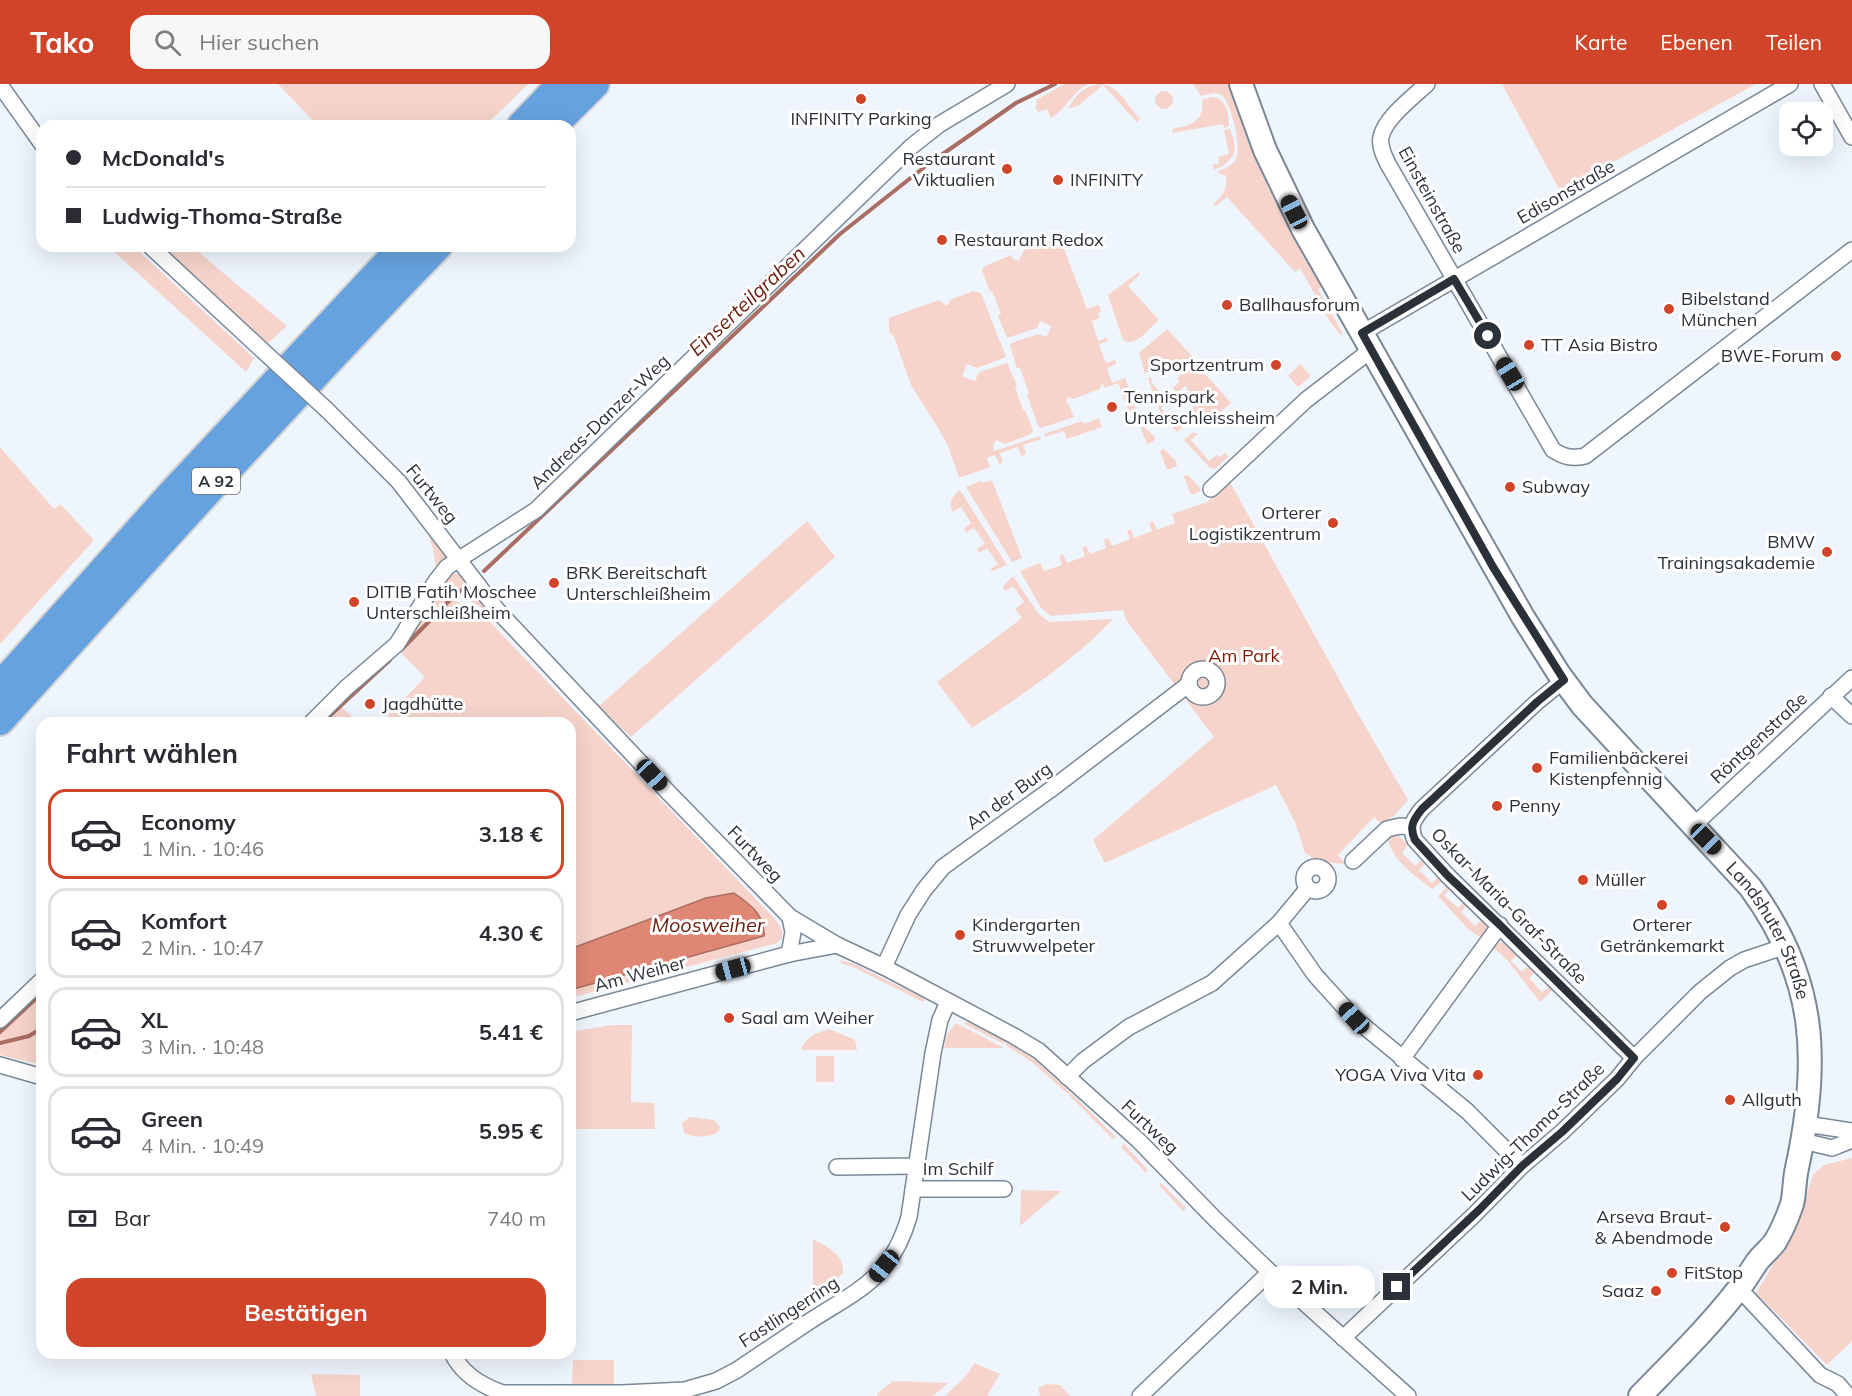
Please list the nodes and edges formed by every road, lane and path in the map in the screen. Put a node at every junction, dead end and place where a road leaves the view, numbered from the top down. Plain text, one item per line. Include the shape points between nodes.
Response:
1 (561, 84) edge
2 (595, 84) edge
3 (1006, 84) edge
4 (1241, 84) edge
5 (1427, 84) edge
6 (1791, 84) edge
7 (1822, 84) edge
8 (0, 85) edge
9 (527, 120) edge
10 (560, 120) edge
11 (36, 136) edge
12 (1852, 137) edge
13 (1852, 250) edge
14 (156, 252) edge
15 (397, 252) edge
16 (432, 252) edge
17 (1454, 279) junction
18 (1366, 341) junction
19 (1211, 489) dead end
20 (458, 559) junction
21 (1852, 678) edge
22 (1564, 680) junction
23 (1189, 684) dead end
24 (0, 686) edge
25 (1831, 696) junction
26 (1852, 716) edge
27 (316, 717) edge
28 (0, 721) edge
29 (1694, 826) junction
30 (1411, 827) junction
31 (1353, 861) dead end
32 (1308, 888) dead end
33 (790, 917) junction
34 (1279, 924) junction
35 (1500, 925) junction
36 (837, 945) junction
37 (1786, 946) junction
38 (789, 954) junction
39 (884, 967) junction
40 (36, 986) edge
41 (948, 1002) junction
42 (576, 1011) edge
43 (0, 1020) edge
44 (1634, 1058) junction
45 (1402, 1059) junction
46 (0, 1065) edge
47 (36, 1075) edge
48 (1067, 1077) junction
49 (1852, 1131) edge
50 (1805, 1133) junction
51 (1852, 1140) edge
52 (916, 1166) junction
53 (1522, 1166) junction
54 (837, 1167) dead end
55 (913, 1189) junction
56 (1004, 1189) dead end
57 (1270, 1272) junction
58 (1738, 1290) junction
59 (1343, 1338) junction
60 (455, 1359) edge
61 (1140, 1396) edge
62 (1408, 1396) edge
63 (1640, 1396) edge
64 (1848, 1396) edge

1 - 9 highway
2 - 10 highway
3 - 20 street, Andreas-Danzer-Weg via 912,146 536,510
4 - 18 main road, Landshuter Straße via 1285,195
5 - 17 street, Einsteinstraße via 1388,122 1381,138 1382,151
6 - 17 street, Edisonstraße
7 - 12 street
8 - 11 street
13 - 17 street, Einsteinstraße via 1585,456 1575,458 1553,450
14 - 20 street, Furtweg, bridge via 399,482
15 - 24 highway, A 92 via 171,494
16 - 28 highway, A 92 via 176,524
17 - 18 street, Edisonstraße
18 - 19 street, Edisonstraße
18 - 22 main road, Landshuter Straße via 1497,574
20 - 27 street, Andreas-Danzer-Weg via 436,581 397,644
20 - 33 street, Furtweg via 498,611
21 - 25 street, Röntgenstraße
22 - 29 main road, Landshuter Straße via 1608,735
22 - 30 street, Oskar-Maria-Graf-Straße via 1430,801
23 - 39 street, An der Burg via 943,867 908,915
25 - 26 street
25 - 29 street, Röntgenstraße
29 - 37 main road, Landshuter Straße via 1750,887
30 - 31 street via 1387,829
30 - 35 street, Oskar-Maria-Graf-Straße via 1415,840
32 - 34 street
33 - 36 street, Furtweg
33 - 38 street via 793,932
34 - 45 street via 1315,975 1354,1018
34 - 48 street via 1212,983 1129,1028
35 - 44 street, Oskar-Maria-Graf-Straße
35 - 45 street
36 - 38 street, Am Weiher
36 - 39 street, Furtweg
37 - 44 street, Ludwig-Thoma-Straße via 1730,968 1700,992
37 - 50 main road, Landshuter Straße via 1801,989 1809,1037 1811,1066
38 - 42 street, Am Weiher
39 - 41 street, Furtweg
40 - 43 street
41 - 48 street, Furtweg via 1039,1051
41 - 52 street, Fastlingerring via 933,1053
44 - 53 street, Ludwig-Thoma-Straße via 1617,1079
45 - 53 street via 1467,1111
46 - 47 street
48 - 57 street, Furtweg via 1138,1140
49 - 50 street
50 - 51 street via 1832,1148
50 - 58 main road, Landshuter Straße via 1791,1205 1775,1242
52 - 54 street
52 - 55 street, Fastlingerring
53 - 59 street, Ludwig-Thoma-Straße
55 - 56 street, Im Schilf
55 - 60 street, Fastlingerring via 903,1236 874,1279 716,1381 662,1392 503,1393 471,1377
57 - 59 street, Furtweg
57 - 61 street
58 - 63 main road, Landshuter Straße
58 - 64 street via 1820,1375 1838,1384
59 - 62 street, Furtweg

